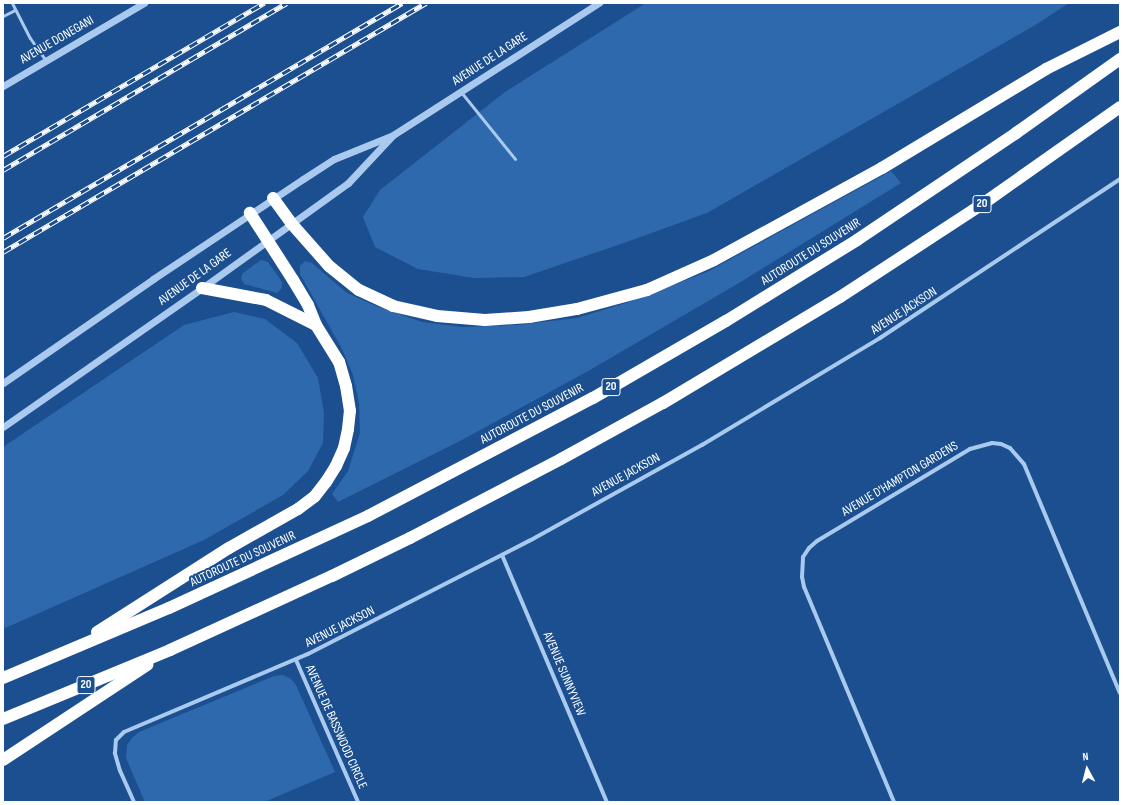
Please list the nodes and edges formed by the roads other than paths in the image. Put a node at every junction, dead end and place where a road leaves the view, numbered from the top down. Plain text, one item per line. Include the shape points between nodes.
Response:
1 (12, 3) edge
2 (144, 3) edge
3 (599, 3) edge
4 (15, 10) junction
5 (3, 16) edge
6 (1120, 32) edge
7 (1120, 59) edge
8 (46, 61) junction
9 (3, 86) edge
10 (461, 92) junction
11 (1120, 107) edge
12 (392, 135) junction
13 (515, 159) dead end
14 (1120, 179) edge
15 (273, 198) junction
16 (250, 213) junction
17 (291, 223) junction
18 (268, 239) junction
19 (202, 288) junction
20 (316, 325) junction
21 (3, 383) edge
22 (3, 427) edge
23 (502, 555) junction
24 (170, 650) junction
25 (66, 652) junction
26 (296, 660) junction
27 (3, 678) edge
28 (1120, 693) edge
29 (3, 719) edge
30 (3, 760) edge
31 (134, 802) edge
32 (358, 802) edge
33 (608, 802) edge
34 (894, 802) edge

1 - 4 lane
2 - 8 street, AVENUE DONEGANI
3 - 10 street, AVENUE DE LA GARE
4 - 5 lane
4 - 8 lane
6 - 17 highway via 1046,69 882,168 714,260 647,290 583,308 529,317 485,320 412,312 375,298 345,280
7 - 25 highway, AUTOROUTE DU SOUVENIR / 20 via 1010,138 857,240 726,321 593,398 368,516 219,586
8 - 9 street, AVENUE DONEGANI
10 - 12 street, AVENUE DE LA GARE
10 - 13 lane
11 - 24 highway, 20 via 984,203 840,297 663,403 410,538
12 - 15 street, AVENUE DE LA GARE via 334,159
12 - 17 street, AVENUE DE LA GARE via 348,183
14 - 23 street, AVENUE JACKSON via 969,281 827,370 702,445
15 - 16 street, AVENUE DE LA GARE
15 - 17 highway
16 - 18 highway
16 - 21 street, AVENUE DE LA GARE
17 - 18 street, AVENUE DE LA GARE
18 - 19 street, AVENUE DE LA GARE
18 - 20 highway via 308,305
19 - 20 highway via 266,300
19 - 22 street, AVENUE DE LA GARE
20 - 25 highway via 339,362 350,411 344,448 326,482 315,496 298,509 229,548
23 - 26 street, AVENUE JACKSON
23 - 33 street, AVENUE SUNNYVIEW
24 - 29 highway, 20
24 - 30 highway
25 - 27 highway, AUTOROUTE DU SOUVENIR / 20
26 - 31 street, AVENUE JACKSON via 129,729 116,740 114,746 117,762
26 - 32 street, AVENUE DE BASSWOOD CIRCLE
28 - 34 street, AVENUE D'HAMPTON GARDENS via 1024,464 1010,448 1001,444 992,443 970,449 817,541 804,557 804,587

